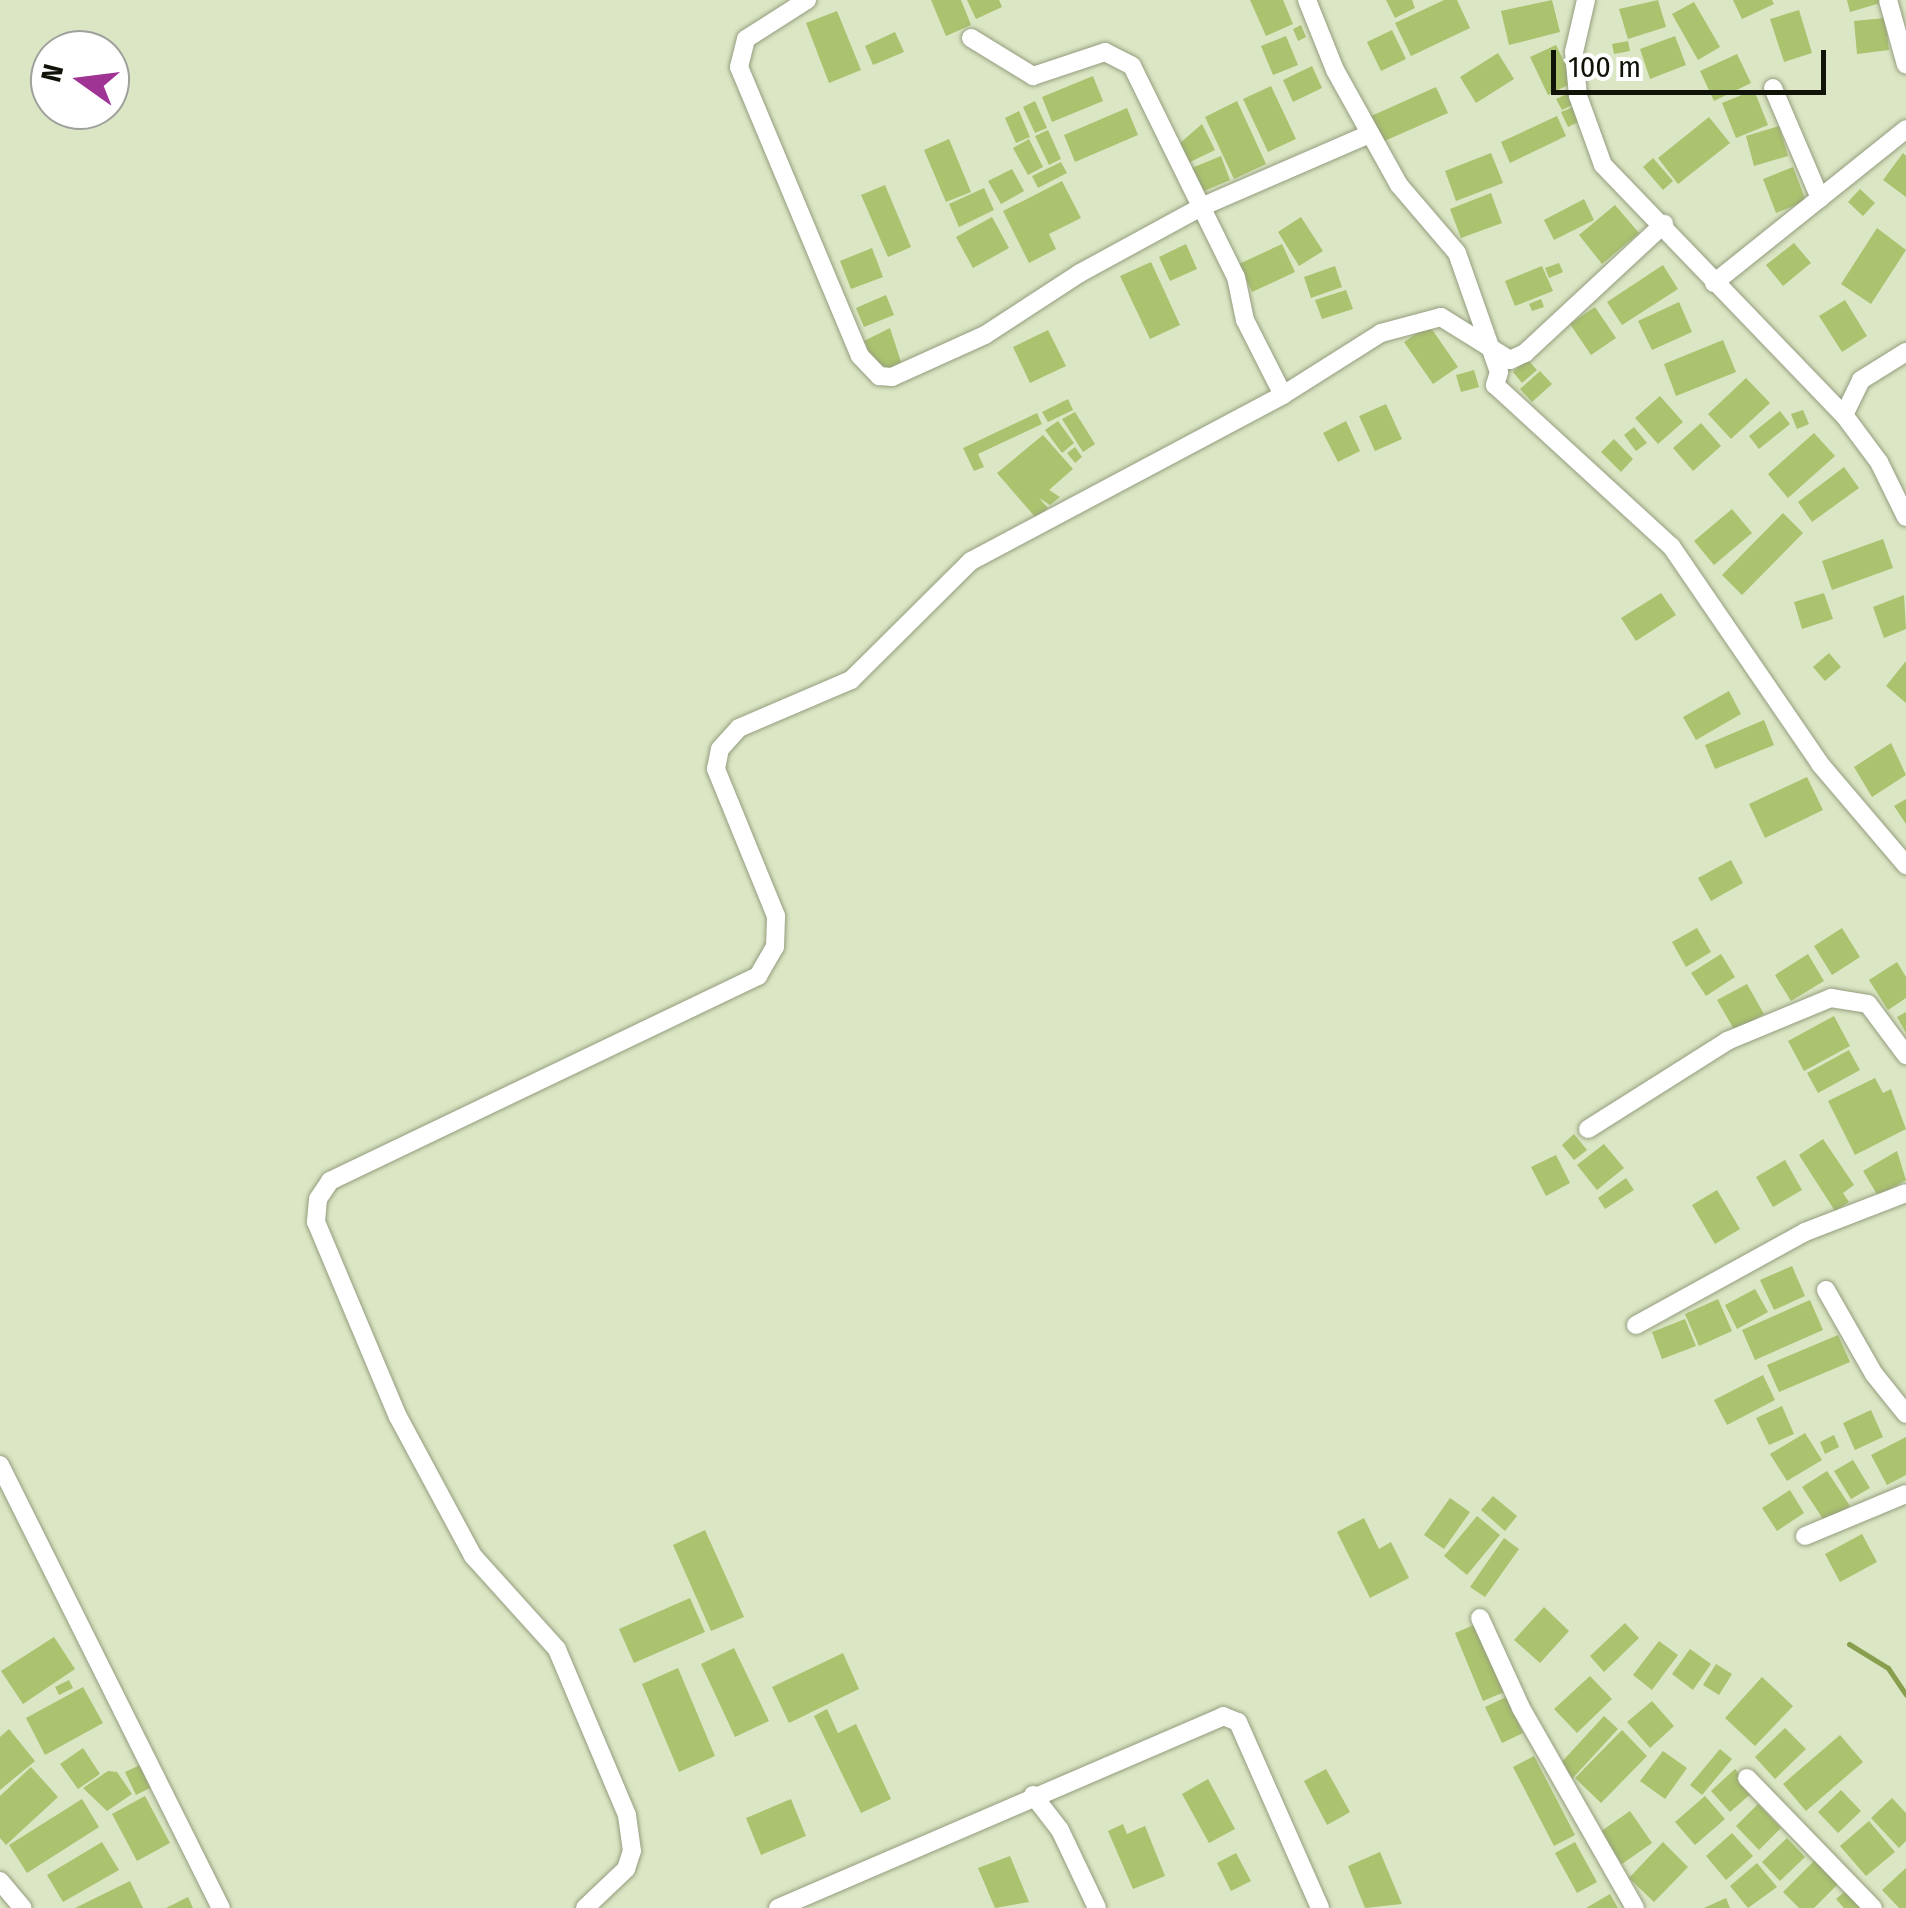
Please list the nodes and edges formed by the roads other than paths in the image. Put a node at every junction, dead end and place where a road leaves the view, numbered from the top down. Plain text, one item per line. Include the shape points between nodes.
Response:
1 (807, 0) edge
2 (1307, 0) edge
3 (1586, 0) edge
4 (1888, 0) edge
5 (972, 38) dead end
6 (1906, 66) edge
7 (1773, 88) dead end
8 (1906, 129) edge
9 (1370, 134) junction
10 (1820, 198) junction
11 (1199, 208) junction
12 (1664, 224) junction
13 (1714, 283) junction
14 (1486, 344) junction
15 (1906, 352) edge
16 (1504, 366) junction
17 (1283, 395) junction
18 (1844, 415) junction
19 (1906, 518) edge
20 (1906, 864) edge
21 (1906, 1056) edge
22 (1588, 1128) dead end
23 (1906, 1193) edge
24 (1826, 1290) dead end
25 (1636, 1325) dead end
26 (1906, 1414) edge
27 (0, 1465) edge
28 (1906, 1494) edge
29 (1805, 1536) dead end
30 (1480, 1618) dead end
31 (1747, 1778) dead end
32 (1034, 1795) junction
33 (0, 1881) edge
34 (23, 1908) edge
35 (221, 1908) edge
36 (586, 1908) edge
37 (778, 1908) edge
38 (1097, 1908) edge
39 (1320, 1908) edge
40 (1635, 1908) edge
41 (1873, 1908) edge

1 - 11 street via 746,40 739,67 860,356 879,376 892,377 985,335 1080,272
2 - 9 street
3 - 12 street via 1574,52 1587,128 1603,165
4 - 6 street
5 - 11 street via 1033,76 1105,52 1132,66
7 - 10 street
8 - 10 street
9 - 11 street
9 - 14 street via 1399,185 1457,252
10 - 13 street
11 - 17 street via 1236,277 1246,320
12 - 13 street
12 - 16 street
13 - 18 street
14 - 16 street
14 - 17 street via 1441,317 1417,321 1381,333
15 - 18 street via 1862,380
16 - 20 street via 1494,386 1671,546 1820,764
17 - 36 street via 971,561 851,680 750,720 729,736 716,769 776,916 775,947 758,976 330,1181 318,1200 316,1222 398,1417 473,1556 557,1648 628,1815 632,1851 626,1869
18 - 19 street via 1879,462
21 - 22 street via 1868,1004 1852,996 1830,998 1727,1042
23 - 25 street via 1805,1232
24 - 26 street via 1874,1374
27 - 35 street
28 - 29 street
30 - 40 street via 1521,1708
31 - 41 street
32 - 37 street
32 - 38 street via 1060,1830
32 - 39 street via 1223,1716 1238,1722
33 - 34 street

